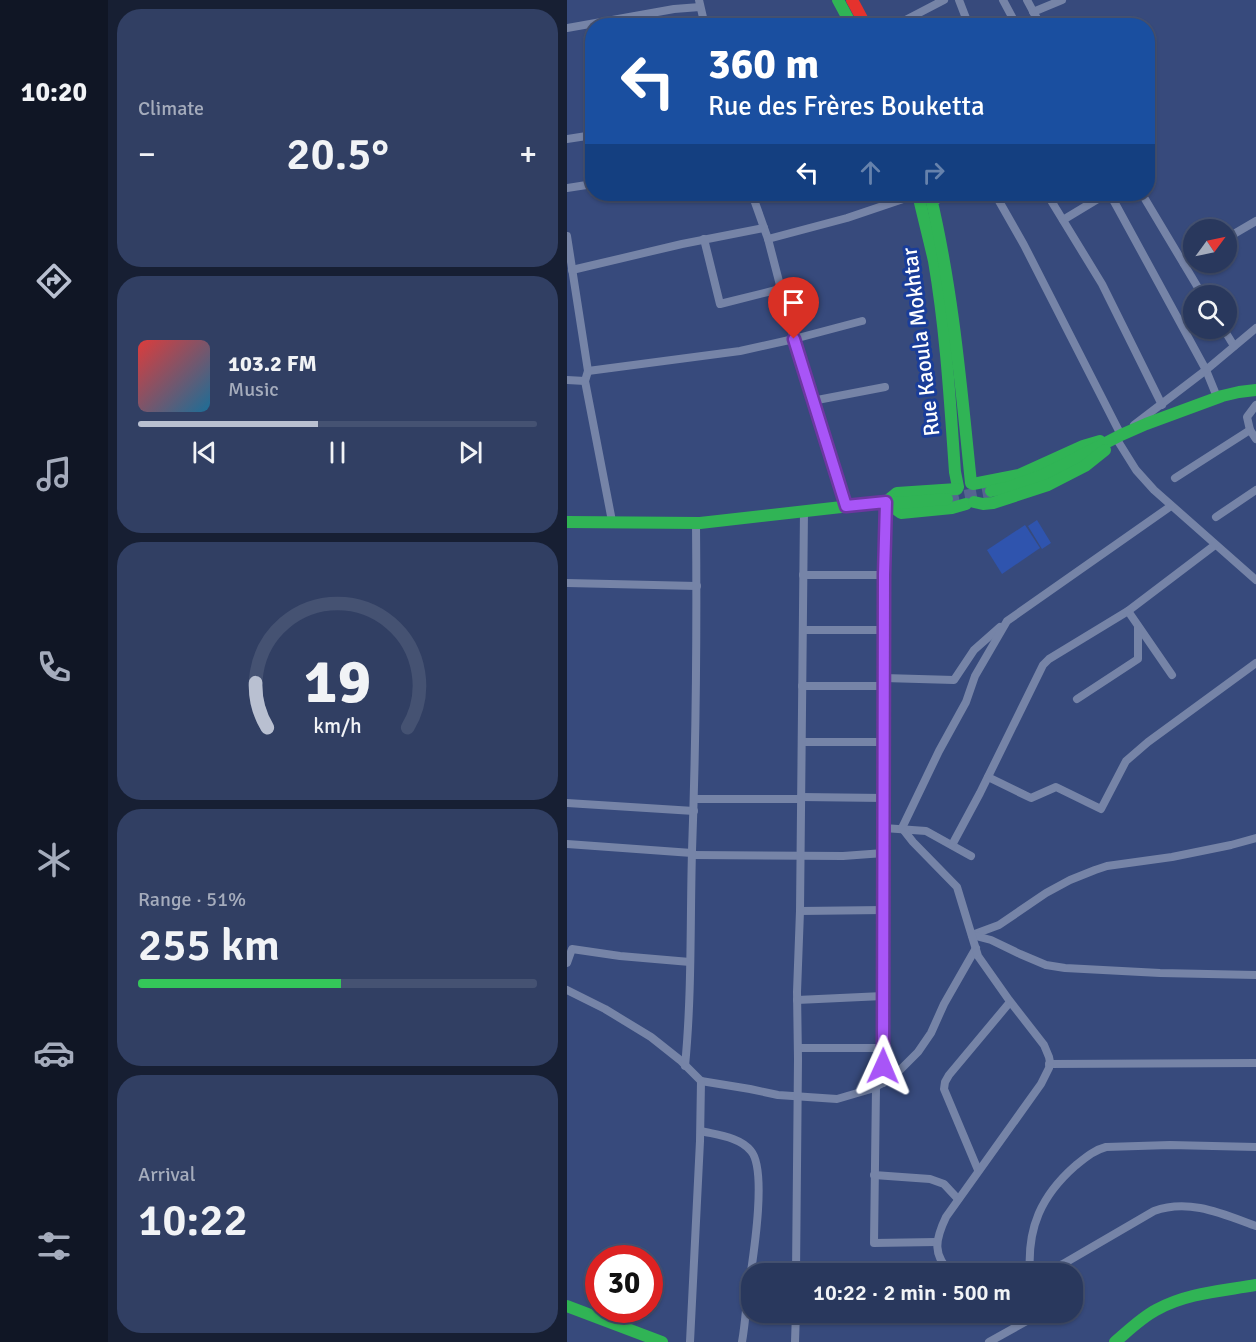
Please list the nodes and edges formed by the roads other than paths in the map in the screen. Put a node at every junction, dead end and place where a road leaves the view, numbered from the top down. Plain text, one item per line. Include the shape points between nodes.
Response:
1 (838, 0) edge
2 (852, 0) edge
3 (942, 0) edge
4 (959, 0) edge
5 (1003, 0) edge
6 (1027, 0) edge
7 (1062, 0) edge
8 (702, 2) edge
9 (1033, 12) junction
10 (623, 18) edge
11 (704, 18) edge
12 (848, 18) edge
13 (862, 18) edge
14 (912, 18) edge
15 (966, 18) edge
16 (1013, 18) edge
17 (1036, 18) edge
18 (585, 25) edge
19 (567, 28) edge
20 (585, 136) edge
21 (567, 139) edge
22 (585, 185) edge
23 (567, 188) edge
24 (754, 201) edge
25 (897, 201) edge
26 (920, 201) edge
27 (932, 201) edge
28 (999, 201) edge
29 (1051, 201) edge
30 (1096, 201) edge
31 (1112, 201) edge
32 (1146, 201) edge
33 (1063, 220) junction
34 (1256, 221) edge
35 (764, 228) junction
36 (1237, 232) edge
37 (567, 236) edge
38 (704, 239) junction
39 (768, 239) junction
40 (1183, 262) edge
41 (572, 270) junction
42 (571, 286) edge
43 (780, 290) junction
44 (862, 321) dead end
45 (1256, 328) edge
46 (794, 339) junction
47 (1230, 339) edge
48 (1234, 346) junction
49 (1206, 370) junction
50 (588, 371) junction
51 (567, 380) edge
52 (585, 381) junction
53 (885, 387) dead end
54 (1256, 390) edge
55 (1217, 397) junction
56 (813, 401) junction
57 (1162, 405) junction
58 (1256, 405) edge
59 (1250, 430) junction
60 (1118, 436) junction
61 (1256, 439) edge
62 (1175, 478) dead end
63 (972, 483) junction
64 (958, 488) junction
65 (1256, 490) edge
66 (991, 491) tunnel mouth
67 (947, 499) tunnel mouth
68 (886, 502) junction
69 (970, 503) junction
70 (846, 506) junction
71 (1171, 506) junction
72 (804, 510) junction
73 (1216, 517) dead end
74 (567, 522) edge
75 (612, 522) junction
76 (696, 523) junction
77 (1215, 545) junction
78 (803, 575) junction
79 (884, 575) junction
80 (1256, 580) edge
81 (567, 583) edge
82 (697, 586) junction
83 (1128, 611) junction
84 (1007, 621) junction
85 (1138, 627) junction
86 (803, 630) junction
87 (884, 630) junction
88 (1256, 663) edge
89 (1172, 675) dead end
90 (884, 682) junction
91 (802, 686) junction
92 (1077, 699) dead end
93 (802, 742) junction
94 (884, 742) junction
95 (988, 777) junction
96 (801, 798) junction
97 (884, 798) junction
98 (695, 799) junction
99 (567, 803) edge
100 (694, 811) junction
101 (884, 828) junction
102 (902, 828) junction
103 (1256, 838) edge
104 (567, 844) edge
105 (952, 845) junction
106 (884, 853) junction
107 (692, 854) junction
108 (801, 856) junction
109 (971, 856) dead end
110 (884, 910) junction
111 (800, 911) junction
112 (972, 935) junction
113 (975, 948) junction
114 (690, 962) junction
115 (567, 963) edge
116 (1256, 975) edge
117 (567, 990) edge
118 (883, 996) junction
119 (797, 1000) junction
120 (1010, 1002) junction
121 (798, 1048) junction
122 (883, 1048) junction
123 (1256, 1063) edge
124 (1049, 1064) junction
125 (685, 1066) junction
126 (701, 1081) junction
127 (879, 1085) junction
128 (798, 1097) junction
129 (701, 1131) junction
130 (1256, 1147) edge
131 (978, 1170) junction
132 (875, 1176) junction
133 (958, 1199) junction
134 (1256, 1226) edge
135 (936, 1242) junction
136 (796, 1263) edge
137 (943, 1263) edge
138 (1028, 1263) edge
139 (1065, 1263) edge
140 (1256, 1285) edge
141 (567, 1306) edge
142 (796, 1323) edge
143 (1023, 1323) edge
144 (662, 1342) edge
145 (690, 1342) edge
146 (745, 1342) edge
147 (795, 1342) edge
148 (989, 1342) edge
149 (1115, 1342) edge

1 - 12 main road
2 - 13 main road
3 - 14 street
4 - 15 street
5 - 16 street
6 - 9 street
7 - 9 street
8 - 10 street
8 - 11 street
9 - 17 street
18 - 19 street
20 - 21 street
22 - 23 street
24 - 35 street
25 - 39 street
26 - 64 main road, Rue Kaoula Mokhtar via 937,280
27 - 63 main road, Rue Kaoula Mokhtar via 959,364
28 - 60 street
29 - 33 street
30 - 33 street
31 - 49 street
32 - 40 street
33 - 57 street via 1101,284
34 - 36 street
35 - 38 street
35 - 39 street
37 - 41 street
38 - 41 street
38 - 43 street via 720,304
39 - 43 street
41 - 42 street
42 - 50 street
43 - 46 street
44 - 46 street
45 - 48 street
46 - 50 street via 739,351
46 - 56 street
47 - 48 street
48 - 49 street
49 - 55 street
49 - 57 street
50 - 52 street
51 - 52 street
52 - 75 street
53 - 56 street
54 - 55 main road
55 - 60 main road
56 - 70 street
57 - 60 street
58 - 59 street via 1247,417
59 - 61 street
59 - 62 street
60 - 63 main road via 1020,474
60 - 66 main road via 1042,477
60 - 69 main road via 1099,456 1052,483 994,503
60 - 71 street via 1136,470
63 - 64 main road via 965,482
63 - 69 main road via 978,493
64 - 68 main road via 897,494
64 - 69 main road via 959,500
65 - 73 street
67 - 68 main road
68 - 69 main road via 901,513
68 - 70 main road
68 - 79 street
70 - 72 main road
71 - 77 street
71 - 84 street
72 - 76 main road
72 - 78 street
74 - 75 main road
75 - 76 main road
76 - 82 street
77 - 80 street
77 - 83 street
78 - 79 street
78 - 86 street
79 - 87 street
81 - 82 street
82 - 98 street
83 - 85 street
83 - 95 street via 1043,665
84 - 90 street via 974,650 954,680
84 - 102 street via 975,676 966,702
85 - 89 street
85 - 92 street via 1138,659
86 - 87 street
86 - 91 street
87 - 90 street
88 - 95 street via 1126,761 1101,809 1056,788 1031,798
90 - 91 street
90 - 94 street
91 - 93 street
93 - 94 street
93 - 96 street
94 - 97 street
95 - 105 street
96 - 97 street
96 - 98 street
96 - 108 street
97 - 101 street
98 - 100 street
99 - 100 street
100 - 107 street
101 - 102 street
101 - 106 street
102 - 105 street via 926,831
102 - 112 street via 957,887
103 - 112 street via 1098,868 1046,893 999,925
104 - 107 street
105 - 109 street
106 - 108 street
106 - 110 street
107 - 108 street
107 - 114 street
108 - 111 street
110 - 111 street
110 - 118 street
111 - 119 street
112 - 113 street
112 - 116 street via 1046,965 1065,968
113 - 120 street
113 - 127 street via 925,1043
114 - 115 street via 572,949
114 - 125 street
117 - 125 street via 651,1037
118 - 119 street
118 - 122 street
119 - 121 street
120 - 124 street via 1044,1045
120 - 131 street via 945,1082 944,1089
121 - 122 street
121 - 128 street
122 - 127 street
123 - 124 street
124 - 131 street via 1041,1084
125 - 126 street
126 - 128 street
126 - 129 street
127 - 128 street via 837,1099
127 - 132 street
128 - 136 street
129 - 145 street
129 - 146 street via 745,1144 757,1164 758,1214
130 - 138 street via 1170,1145 1097,1149 1059,1182 1038,1212 1029,1243
131 - 133 street
132 - 133 street via 930,1179 944,1184
132 - 135 street via 874,1243
133 - 135 street
134 - 139 street via 1201,1208 1170,1206 1154,1211
135 - 137 street
140 - 149 main road via 1169,1303
141 - 144 main road
142 - 147 street
143 - 148 street

